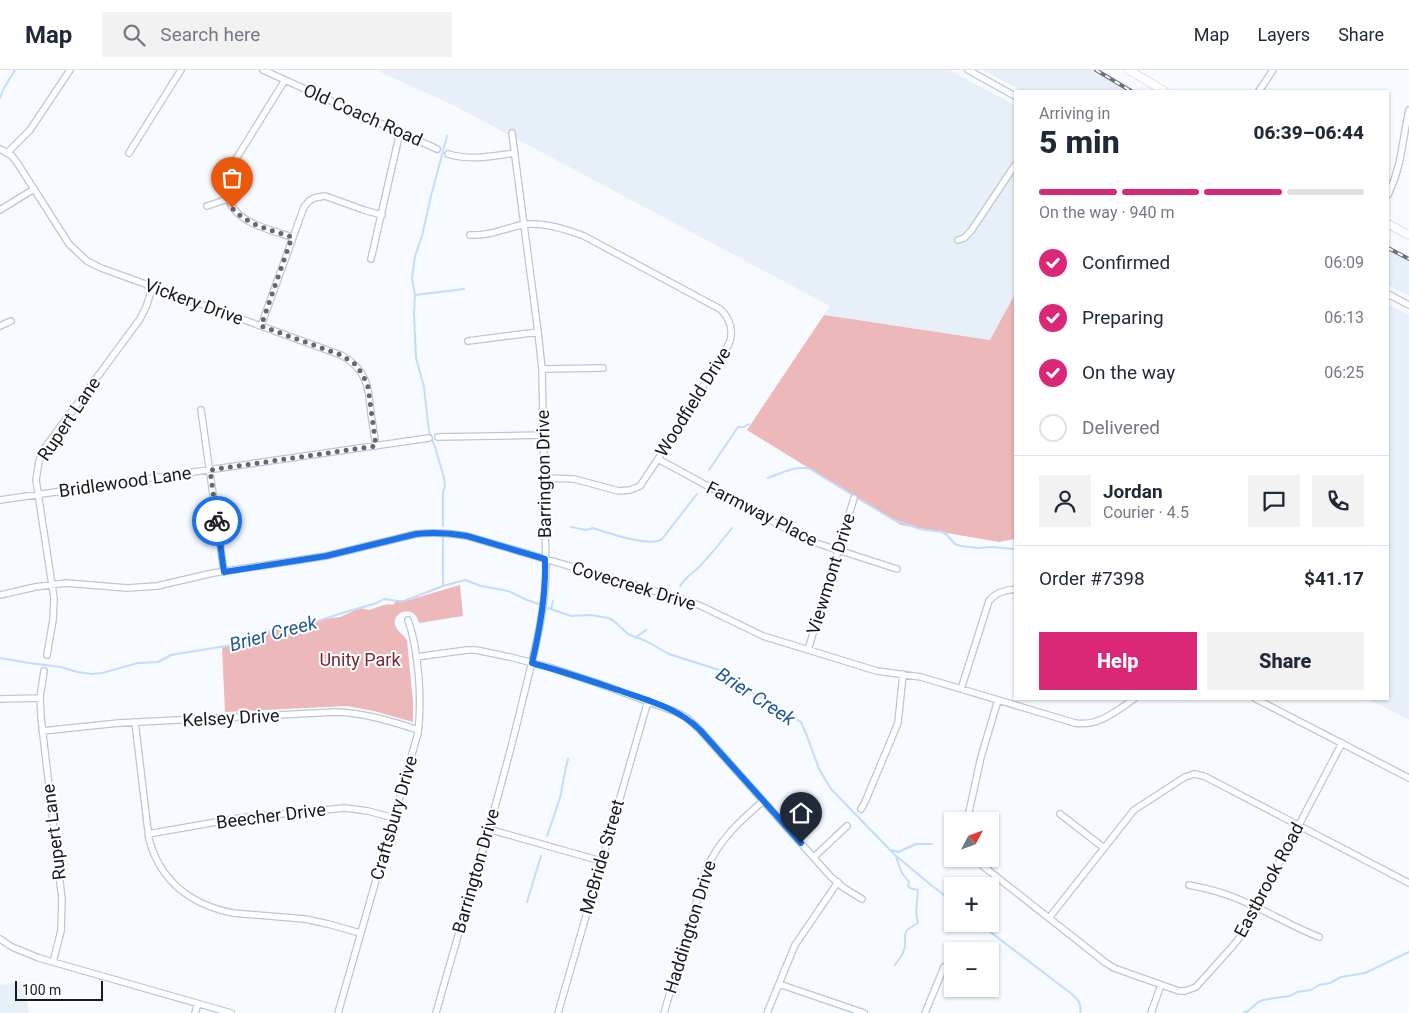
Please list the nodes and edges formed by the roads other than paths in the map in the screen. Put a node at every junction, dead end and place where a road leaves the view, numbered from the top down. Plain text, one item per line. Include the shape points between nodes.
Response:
1 (70, 70) edge
2 (181, 70) edge
3 (263, 70) edge
4 (968, 70) edge
5 (1129, 70) edge
6 (1273, 70) edge
7 (285, 80) junction
8 (1162, 90) edge
9 (1260, 90) edge
10 (1014, 95) edge
11 (1409, 110) edge
12 (400, 132) junction
13 (512, 133) dead end
14 (437, 148) dead end
15 (0, 149) edge
16 (7, 153) junction
17 (129, 153) dead end
18 (515, 153) junction
19 (448, 154) dead end
20 (1014, 166) edge
21 (34, 189) junction
22 (1389, 192) edge
23 (228, 199) junction
24 (207, 206) dead end
25 (0, 210) edge
26 (382, 215) junction
27 (524, 224) junction
28 (1389, 225) edge
29 (470, 235) dead end
30 (1409, 235) edge
31 (292, 237) junction
32 (958, 240) dead end
33 (371, 259) dead end
34 (152, 286) junction
35 (1389, 295) edge
36 (1409, 305) edge
37 (11, 321) dead end
38 (0, 326) edge
39 (261, 326) junction
40 (538, 332) junction
41 (468, 341) dead end
42 (602, 368) dead end
43 (542, 369) junction
44 (201, 410) dead end
45 (544, 435) junction
46 (438, 436) dead end
47 (429, 438) dead end
48 (376, 446) junction
49 (658, 458) junction
50 (210, 470) junction
51 (544, 478) junction
52 (38, 495) junction
53 (854, 498) dead end
54 (0, 500) edge
55 (838, 550) junction
56 (545, 559) junction
57 (897, 569) dead end
58 (224, 572) junction
59 (52, 584) junction
60 (1014, 589) edge
61 (0, 594) edge
62 (408, 620) dead end
63 (808, 650) junction
64 (47, 655) dead end
65 (416, 657) junction
66 (532, 663) junction
67 (44, 671) dead end
68 (903, 674) junction
69 (961, 689) junction
70 (40, 698) junction
71 (0, 699) edge
72 (648, 700) junction
73 (998, 700) junction
74 (1132, 700) edge
75 (1258, 700) edge
76 (135, 722) junction
77 (418, 730) junction
78 (42, 732) junction
79 (1342, 743) junction
80 (1409, 778) edge
81 (763, 801) junction
82 (861, 809) dead end
83 (969, 812) edge
84 (1060, 814) dead end
85 (394, 818) junction
86 (847, 826) dead end
87 (1298, 826) junction
88 (488, 829) junction
89 (148, 834) junction
90 (1104, 848) junction
91 (814, 857) junction
92 (601, 861) junction
93 (985, 868) edge
94 (838, 882) junction
95 (1409, 883) edge
96 (1189, 885) dead end
97 (862, 899) dead end
98 (1256, 908) junction
99 (1049, 918) junction
100 (360, 933) junction
101 (1319, 937) dead end
102 (0, 939) edge
103 (53, 962) junction
104 (944, 967) dead end
105 (779, 984) junction
106 (1161, 985) junction
107 (198, 1004) junction
108 (195, 1013) edge
109 (231, 1013) edge
110 (338, 1013) edge
111 (436, 1013) edge
112 (558, 1013) edge
113 (664, 1013) edge
114 (767, 1013) edge
115 (864, 1013) edge
116 (924, 1013) edge
117 (1151, 1013) edge

1 - 16 street via 30,130
2 - 17 street
3 - 7 street, Old Coach Road
4 - 10 street
5 - 8 street
6 - 9 street
7 - 12 street, Old Coach Road
7 - 23 street via 231,167 226,183
11 - 22 street via 1400,163
12 - 14 street, Old Coach Road
12 - 26 street
13 - 18 street, Barrington Drive
15 - 16 street, Vickery Drive
16 - 21 street, Vickery Drive
18 - 19 street via 472,158
18 - 27 street, Barrington Drive
20 - 32 street via 971,231
21 - 25 street
21 - 34 street, Vickery Drive via 68,244 81,257 101,268
23 - 24 street
23 - 31 street via 232,208 248,221
26 - 31 street via 319,196 304,207
26 - 33 street
27 - 29 street, Woodfield Drive via 486,235
27 - 40 street, Barrington Drive
27 - 49 street, Woodfield Drive via 560,228 584,236 726,315 731,329 730,344
28 - 30 street
31 - 39 street
34 - 39 street, Vickery Drive
34 - 52 street, Rupert Lane via 140,319 41,455 36,474
35 - 36 street
37 - 38 street
39 - 48 street, Vickery Drive via 341,355 355,364 368,387
40 - 41 street
40 - 43 street, Barrington Drive
42 - 43 street
43 - 45 street, Barrington Drive
44 - 50 street
45 - 46 street
45 - 51 street, Barrington Drive
47 - 48 street, Bridlewood Lane
48 - 50 street, Bridlewood Lane
49 - 51 street, Woodfield Drive via 644,481 626,491 574,479
49 - 55 street, Farmway Place via 792,533
50 - 52 street, Bridlewood Lane
50 - 58 street
51 - 56 street, Barrington Drive
52 - 54 street, Bridlewood Lane
52 - 59 street, Rupert Lane
53 - 55 street, Viewmont Drive
55 - 57 street, Farmway Place
55 - 63 street, Viewmont Drive
56 - 58 street, Covecreek Drive via 467,536 431,532 326,556
56 - 63 street, Covecreek Drive via 684,600 763,636
56 - 66 street, Barrington Drive via 542,614
58 - 59 street, Covecreek Drive via 137,588
59 - 61 street, Covecreek Drive
59 - 64 street, Rupert Lane via 54,611
60 - 69 street via 999,592 989,601
62 - 65 street, Craftsbury Drive
63 - 68 street, Covecreek Drive via 877,671
65 - 66 street via 476,650
65 - 77 street, Craftsbury Drive via 420,702
66 - 72 street
66 - 88 street, Barrington Drive
67 - 70 street, Rupert Lane
68 - 69 street, Covecreek Drive
68 - 82 street via 896,728
69 - 73 street, Covecreek Drive
70 - 71 street
70 - 78 street, Rupert Lane
72 - 81 street via 676,712 696,726
72 - 92 street, McBride Street
73 - 74 street, Covecreek Drive via 1082,724 1097,722
73 - 83 street
75 - 79 street
76 - 77 street, Kelsey Drive via 347,712 373,716
76 - 78 street, Kelsey Drive
76 - 89 street
77 - 85 street, Craftsbury Drive
78 - 103 street, Rupert Lane via 62,899 61,931
79 - 80 street
79 - 87 street, Eastbrook Road
81 - 91 street
81 - 113 street, Haddington Drive via 725,836 709,862
84 - 90 street
85 - 89 street, Beecher Drive via 345,808 239,818
85 - 100 street, Craftsbury Drive
86 - 91 street
87 - 90 street via 1204,776 1191,775 1134,810
87 - 95 street
87 - 98 street, Eastbrook Road
88 - 92 street
88 - 111 street, Barrington Drive
89 - 100 street via 164,873 184,893 206,906 233,913 305,919
90 - 99 street
91 - 94 street
92 - 112 street, McBride Street
93 - 99 street, Eastbrook Road
94 - 97 street
94 - 105 street via 795,946
96 - 98 street via 1230,896
98 - 101 street
98 - 106 street, Eastbrook Road via 1240,937 1196,987 1180,991
99 - 106 street, Eastbrook Road via 1114,968
100 - 110 street, Craftsbury Drive
102 - 103 street via 28,954
103 - 107 street
104 - 116 street
105 - 114 street
105 - 115 street
106 - 117 street
107 - 108 street
107 - 109 street

